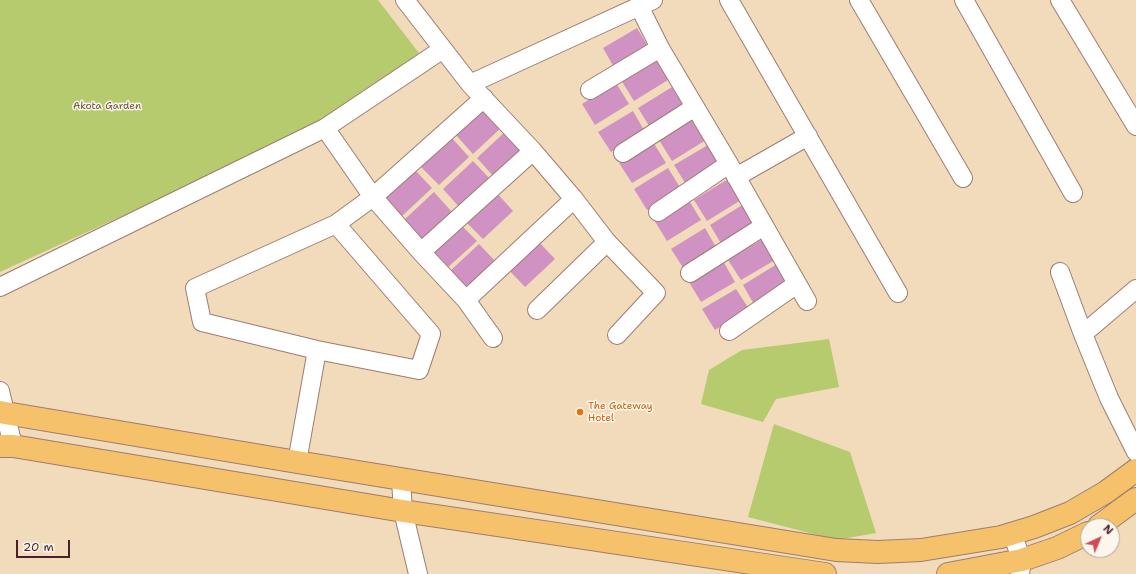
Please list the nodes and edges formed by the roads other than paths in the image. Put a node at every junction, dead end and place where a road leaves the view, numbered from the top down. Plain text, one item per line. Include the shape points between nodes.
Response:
1 (405, 0) edge
2 (729, 0) edge
3 (859, 0) edge
4 (964, 0) edge
5 (1060, 0) edge
6 (646, 3) edge
7 (660, 48) junction
8 (443, 49) junction
9 (470, 84) junction
10 (590, 90) dead end
11 (484, 98) junction
12 (695, 107) junction
13 (1136, 126) edge
14 (325, 128) junction
15 (808, 136) junction
16 (533, 151) junction
17 (623, 153) dead end
18 (733, 171) junction
19 (964, 178) dead end
20 (1073, 194) dead end
21 (373, 197) junction
22 (574, 199) junction
23 (658, 212) dead end
24 (336, 224) junction
25 (764, 226) junction
26 (607, 242) junction
27 (422, 252) junction
28 (1060, 272) dead end
29 (690, 273) dead end
30 (797, 284) junction
31 (0, 287) edge
32 (1136, 289) edge
33 (898, 293) dead end
34 (466, 300) junction
35 (807, 301) dead end
36 (537, 310) dead end
37 (729, 330) dead end
38 (1083, 334) junction
39 (617, 335) dead end
40 (494, 338) dead end
41 (317, 350) junction
42 (0, 391) edge
43 (3, 412) edge
44 (7, 446) edge
45 (1136, 452) edge
46 (297, 462) junction
47 (1136, 470) edge
48 (401, 480) junction
49 (1136, 499) edge
50 (403, 511) junction
51 (1110, 518) edge
52 (1012, 534) junction
53 (1080, 537) edge
54 (1021, 567) edge
55 (418, 574) edge
56 (825, 574) edge
57 (948, 574) edge

1 - 8 street
2 - 15 street
3 - 19 street
4 - 20 street
5 - 13 street
6 - 7 street
6 - 9 street
7 - 10 street
7 - 12 street
8 - 9 street
8 - 14 street
9 - 11 street
11 - 16 street
11 - 21 street
12 - 17 street
12 - 18 street
14 - 21 street
14 - 31 street
15 - 18 street
15 - 33 street
16 - 22 street
16 - 27 street
18 - 23 street
18 - 25 street
21 - 24 street
21 - 27 street
22 - 26 street
22 - 34 street
24 - 41 street via 431,334 419,370
24 - 41 street via 195,288 202,322
25 - 29 street
25 - 30 street
26 - 36 street
26 - 39 street via 656,293
27 - 34 street
28 - 38 street
30 - 35 street
30 - 37 street
32 - 38 street
34 - 40 street
38 - 45 street via 1109,398
41 - 46 street
42 - 43 street
43 - 44 street
43 - 46 main road
44 - 50 main road
46 - 48 main road
47 - 52 main road via 1106,492 1070,513
48 - 50 street
48 - 52 main road via 836,550 921,550
49 - 51 main road
50 - 55 street
50 - 56 main road
52 - 54 street
53 - 54 main road
54 - 57 main road

